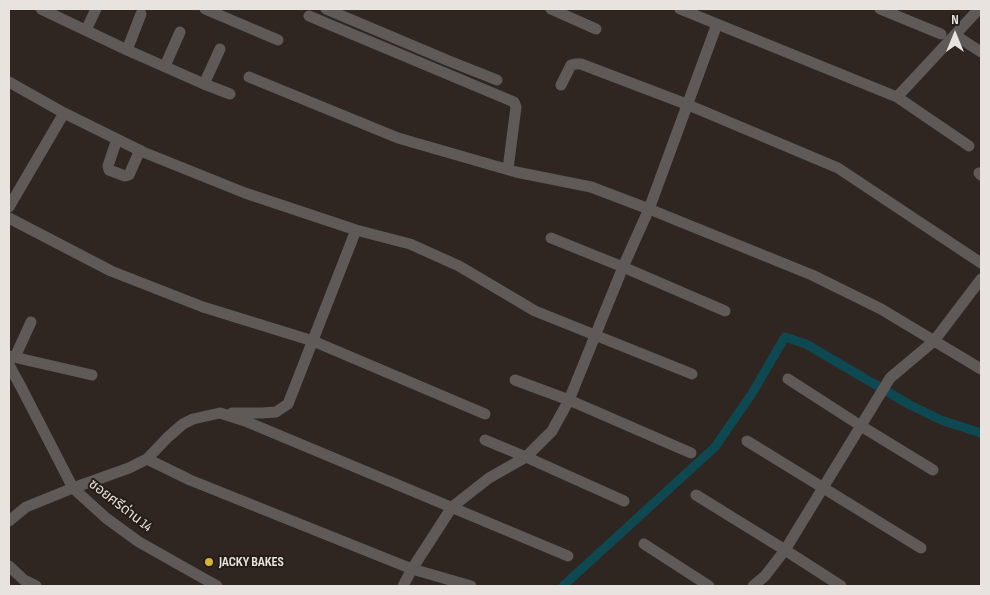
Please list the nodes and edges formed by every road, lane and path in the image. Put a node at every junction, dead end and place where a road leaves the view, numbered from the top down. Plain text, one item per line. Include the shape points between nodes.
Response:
1 (96, 9) edge
2 (205, 9) edge
3 (326, 9) edge
4 (551, 9) edge
5 (680, 9) edge
6 (880, 9) edge
7 (979, 9) edge
8 (46, 10) edge
9 (142, 14) dead end
10 (309, 16) dead end
11 (717, 24) junction
12 (596, 29) dead end
13 (86, 30) junction
14 (180, 32) dead end
15 (941, 34) dead end
16 (955, 35) junction
17 (278, 40) dead end
18 (220, 49) dead end
19 (127, 50) junction
20 (981, 52) edge
21 (165, 66) junction
22 (249, 77) dead end
23 (497, 80) dead end
24 (9, 82) edge
25 (204, 84) junction
26 (560, 85) dead end
27 (230, 94) dead end
28 (897, 97) junction
29 (686, 104) junction
30 (64, 113) junction
31 (117, 139) junction
32 (969, 146) dead end
33 (140, 150) junction
34 (508, 169) junction
35 (9, 208) edge
36 (649, 209) junction
37 (9, 218) edge
38 (356, 230) junction
39 (551, 238) dead end
40 (981, 263) edge
41 (623, 267) junction
42 (981, 279) edge
43 (725, 311) dead end
44 (31, 322) dead end
45 (595, 336) junction
46 (314, 341) junction
47 (934, 341) junction
48 (11, 359) edge
49 (981, 369) edge
50 (692, 374) dead end
51 (92, 375) dead end
52 (788, 379) dead end
53 (515, 380) dead end
54 (569, 400) junction
55 (220, 413) junction
56 (485, 414) dead end
57 (861, 426) junction
58 (485, 440) dead end
59 (747, 441) dead end
60 (691, 452) dead end
61 (526, 457) junction
62 (147, 459) junction
63 (933, 470) dead end
64 (73, 488) junction
65 (823, 488) junction
66 (696, 495) dead end
67 (624, 501) dead end
68 (452, 507) junction
69 (9, 521) edge
70 (644, 544) dead end
71 (921, 548) dead end
72 (785, 550) junction
73 (568, 556) dead end
74 (9, 566) edge
75 (412, 569) junction
76 (36, 586) edge
77 (217, 586) edge
78 (403, 586) edge
79 (471, 586) edge
80 (709, 586) edge
81 (753, 586) edge
82 (841, 586) edge

1 - 13 street
2 - 17 street
3 - 23 street
4 - 12 street
5 - 11 street
6 - 15 street
7 - 16 street
8 - 13 street
9 - 19 street
10 - 34 street via 514,102
11 - 28 street
11 - 29 street
13 - 19 street
14 - 21 street
16 - 20 street
16 - 28 street
18 - 25 street
19 - 21 street
21 - 25 street
22 - 34 street via 398,138
24 - 30 street
25 - 27 street
26 - 29 street via 571,66 580,64
28 - 32 street
29 - 36 street
29 - 40 street via 838,168
30 - 31 street
30 - 35 street
31 - 33 street
31 - 33 street via 108,166 110,170 129,175
33 - 38 street via 246,193
34 - 36 street via 591,187
36 - 41 street
36 - 47 street via 812,275 881,309
37 - 46 street via 111,271 203,307
38 - 45 street via 410,244 433,254 535,311
38 - 46 street
39 - 41 street
41 - 43 street
41 - 45 street
42 - 47 street
44 - 48 street
45 - 50 street
45 - 54 street
46 - 55 street via 288,404 276,412
46 - 56 street
47 - 49 street
47 - 57 street via 890,378
48 - 51 street
48 - 64 street, ซอยศรีด่าน 14
52 - 57 street
53 - 54 street
54 - 60 street
54 - 61 street via 552,431
55 - 62 street via 183,424
55 - 68 street
57 - 63 street
57 - 65 street
58 - 61 street
59 - 65 street
61 - 67 street
61 - 68 street via 489,478
62 - 64 street
62 - 75 street via 190,480
64 - 69 street via 26,507
64 - 77 street, ซอยศรีด่าน 14 via 139,542
65 - 71 street
65 - 72 street
66 - 72 street
68 - 73 street
68 - 75 street
70 - 80 street
72 - 81 street
72 - 82 street
74 - 76 street
75 - 78 street
75 - 79 street

